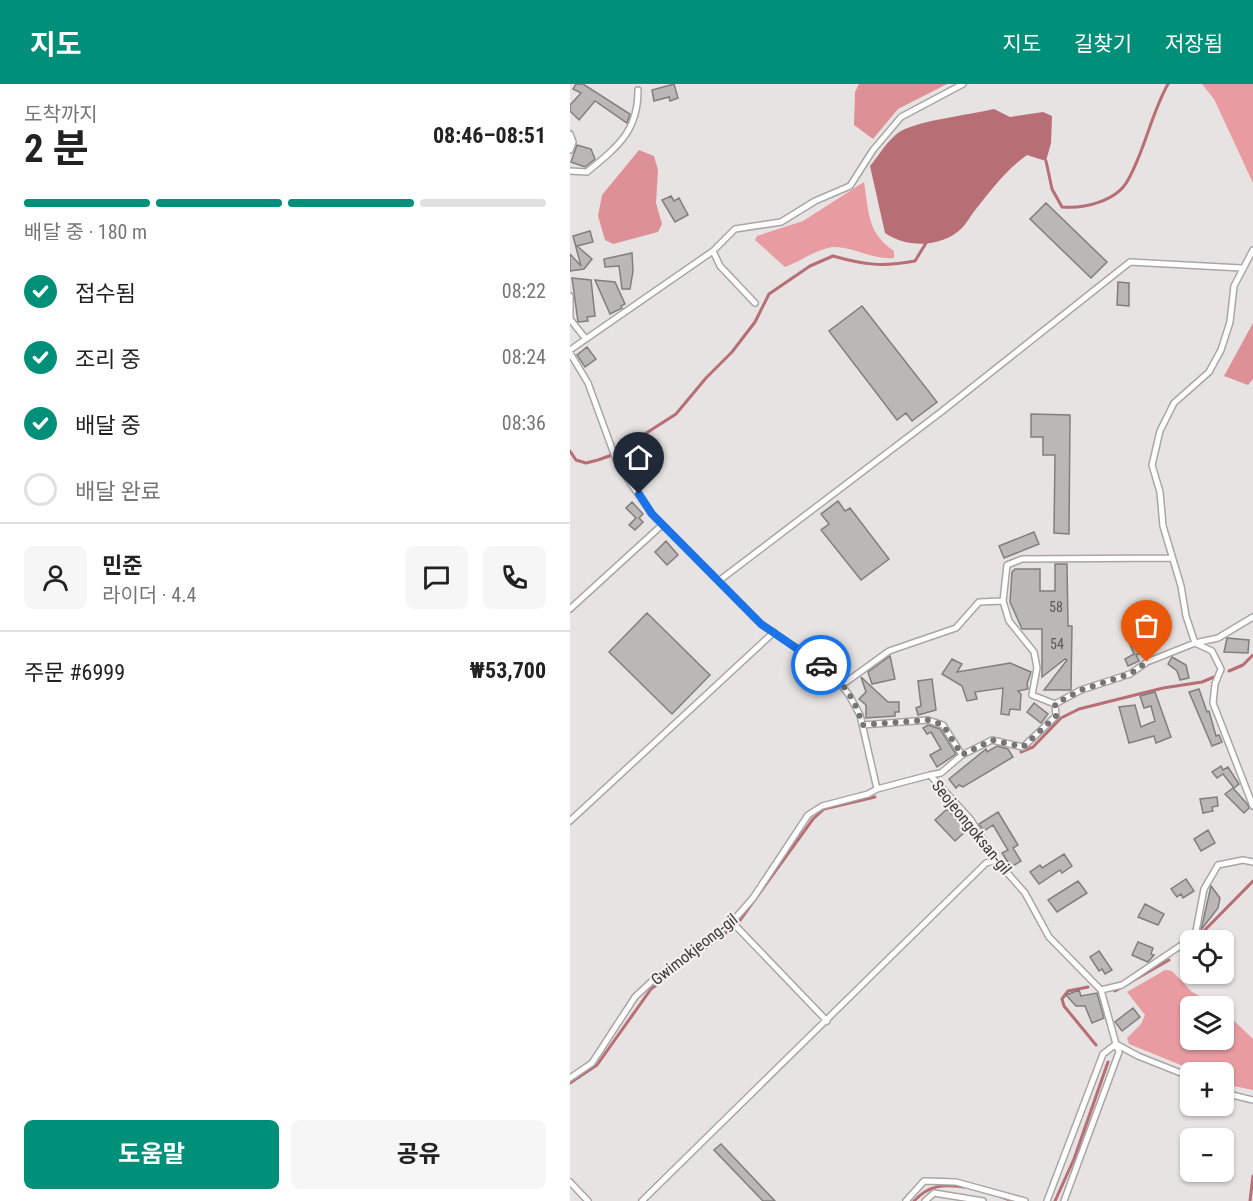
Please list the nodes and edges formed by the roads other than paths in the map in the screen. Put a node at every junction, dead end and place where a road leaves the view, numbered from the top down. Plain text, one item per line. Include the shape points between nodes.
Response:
1 (963, 84) edge
2 (638, 90) dead end
3 (570, 134) edge
4 (570, 150) edge
5 (570, 171) edge
6 (1253, 250) edge
7 (713, 251) junction
8 (1241, 268) junction
9 (570, 296) edge
10 (755, 303) dead end
11 (570, 318) edge
12 (585, 338) junction
13 (570, 352) edge
14 (662, 525) junction
15 (1172, 558) junction
16 (720, 580) junction
17 (1003, 600) junction
18 (570, 609) edge
19 (1253, 617) edge
20 (774, 632) junction
21 (1195, 643) junction
22 (842, 685) junction
23 (1055, 704) junction
24 (862, 725) junction
25 (962, 755) junction
26 (930, 775) junction
27 (877, 789) junction
28 (1253, 806) edge
29 (570, 821) edge
30 (996, 860) junction
31 (1253, 862) edge
32 (732, 922) junction
33 (1101, 990) junction
34 (826, 1021) junction
35 (1116, 1044) junction
36 (1180, 1073) edge
37 (570, 1078) edge
38 (1234, 1095) edge
39 (1253, 1100) edge
40 (570, 1182) edge
41 (588, 1201) edge
42 (642, 1201) edge
43 (906, 1201) edge
44 (925, 1201) edge
45 (983, 1201) edge
46 (1025, 1201) edge
47 (1047, 1201) edge
48 (1064, 1201) edge

1 - 7 lane via 901,117 850,186 781,222 735,229
2 - 5 lane via 638,110 632,127 616,148 587,172
3 - 4 lane
6 - 8 lane
7 - 10 lane via 720,266
7 - 12 lane via 616,321
8 - 15 lane via 1221,350 1209,372 1174,404 1160,432 1152,465
8 - 16 lane via 1130,262
9 - 11 lane
11 - 12 lane
12 - 13 lane
13 - 14 lane via 588,383 618,465
14 - 16 lane
14 - 18 lane
15 - 17 lane via 1022,559 1007,565
15 - 21 lane
16 - 20 lane via 761,624
17 - 22 lane via 979,602 956,628 889,651
17 - 23 lane via 1009,621 1034,651 1037,668 1032,695
19 - 21 lane via 1218,638
20 - 22 lane via 830,670
20 - 29 lane
21 - 23 lane
21 - 28 lane via 1212,651 1221,669 1213,703
22 - 24 lane
23 - 25 lane via 1056,716 1023,747 992,740
24 - 25 lane via 928,720 943,725
24 - 27 lane
25 - 26 lane via 941,772
26 - 27 lane, Seojeongoksan-gil
26 - 30 lane, Seojeongoksan-gil via 971,820
27 - 32 lane, Gwimokjeong-gil via 822,806 808,815 753,898
30 - 33 lane, Seojeongoksan-gil via 1025,893 1049,937
30 - 34 lane via 986,862
31 - 33 lane via 1218,865 1204,889 1196,931 1122,985
32 - 34 lane
32 - 37 lane, Gwimokjeong-gil via 652,981 635,998 592,1063
33 - 35 lane, Seojeongoksan-gil
34 - 42 lane
35 - 36 lane
35 - 47 lane via 1103,1054
35 - 48 lane via 1119,1053
38 - 39 lane
40 - 41 lane
43 - 46 lane via 924,1181 956,1182
44 - 45 lane via 934,1193

